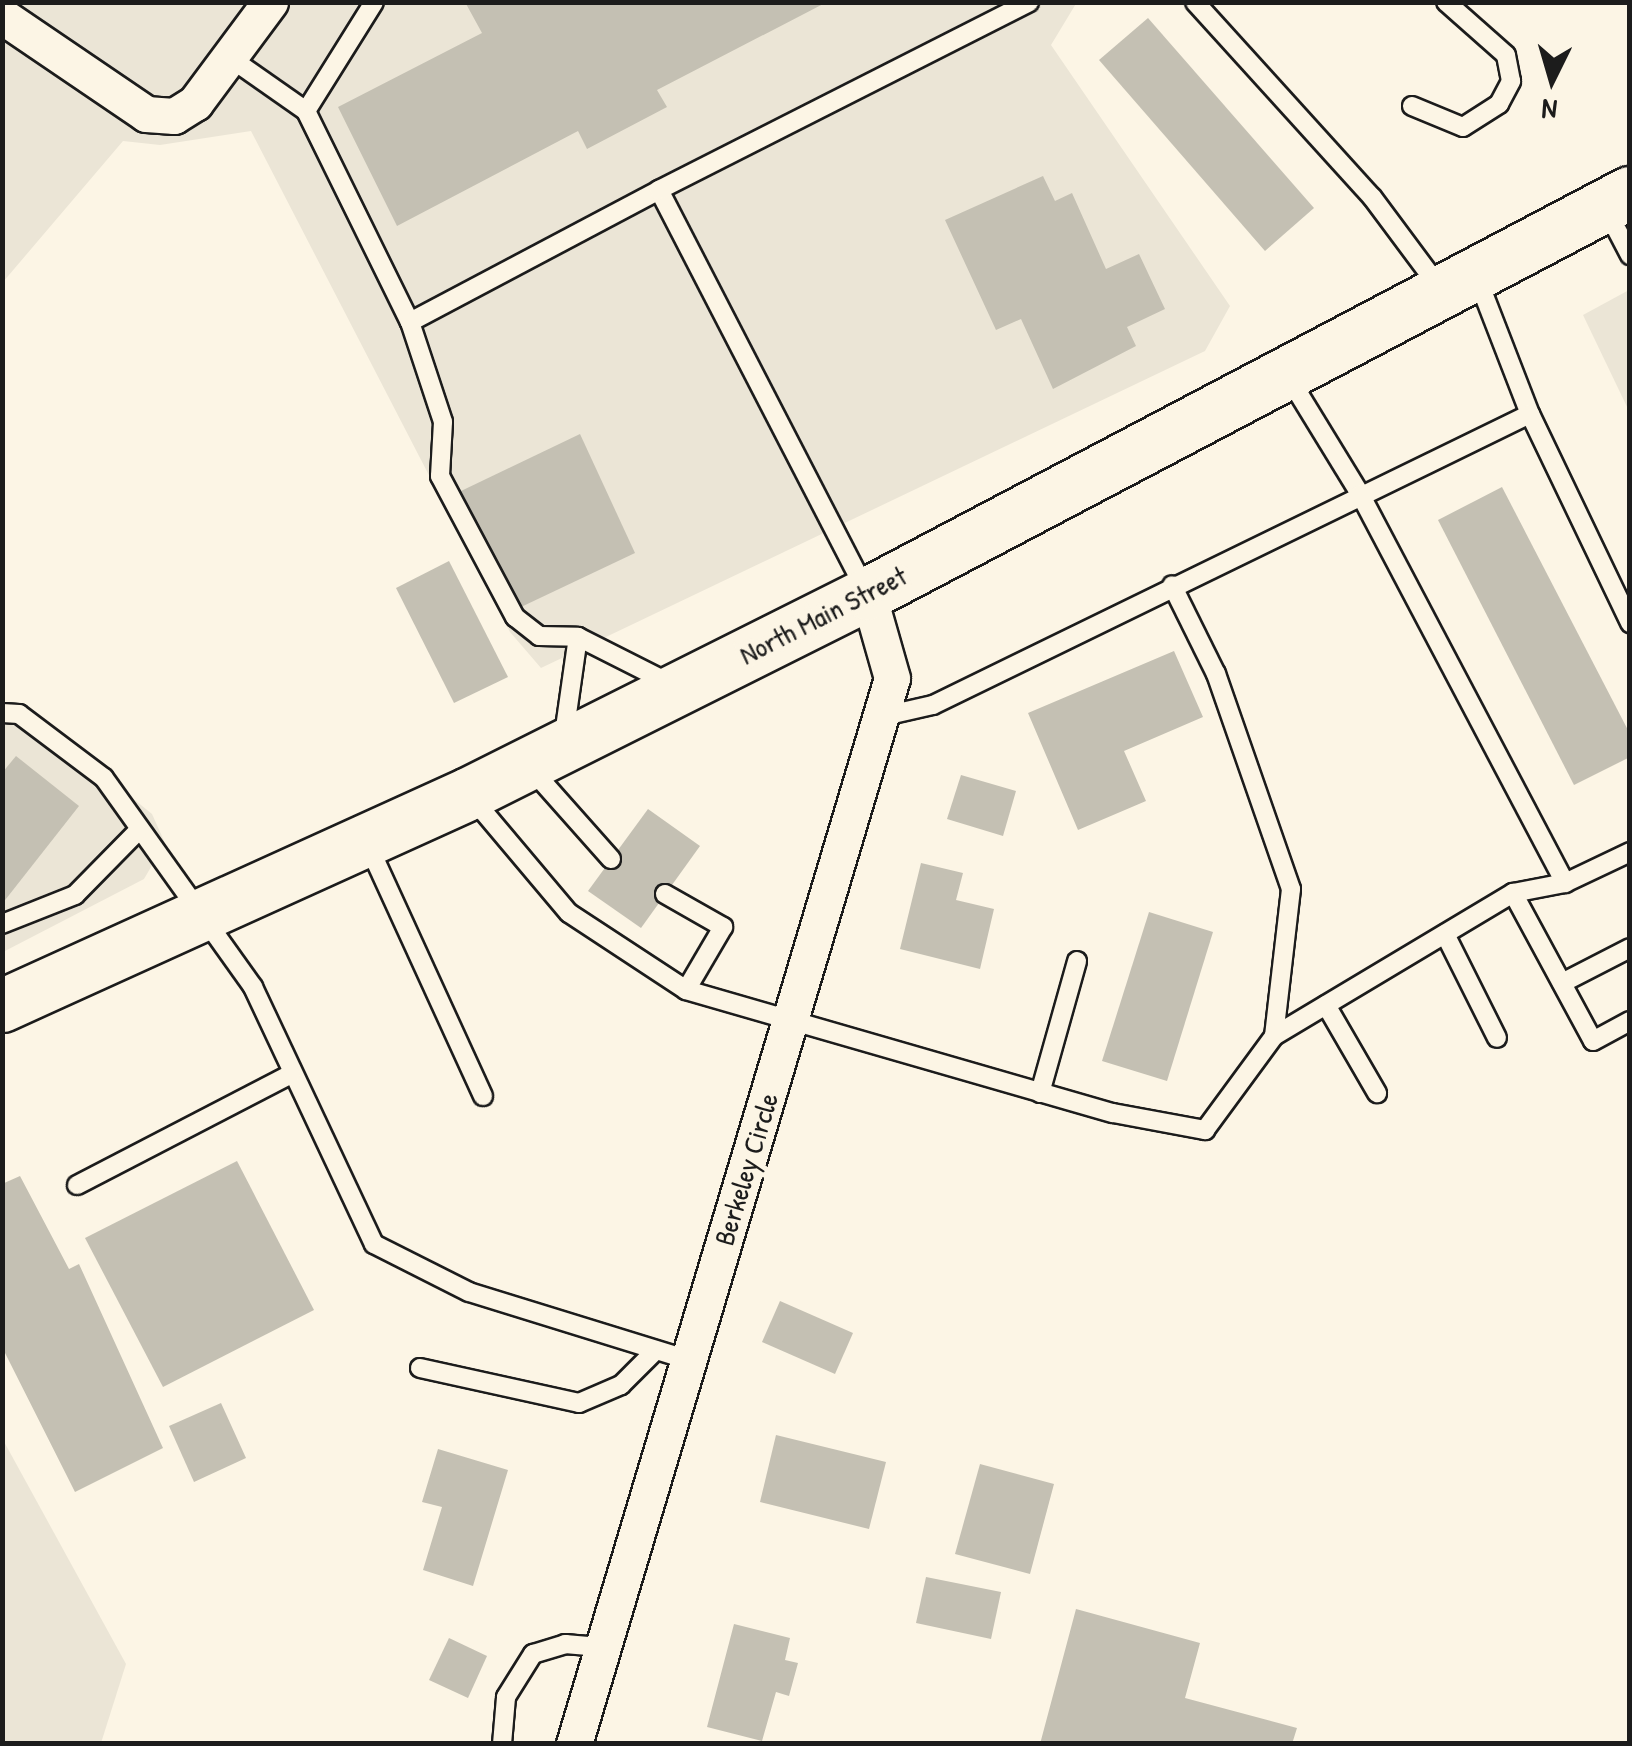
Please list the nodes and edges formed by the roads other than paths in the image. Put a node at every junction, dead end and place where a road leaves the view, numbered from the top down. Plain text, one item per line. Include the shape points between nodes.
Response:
1 (270, 2) edge
2 (374, 2) edge
3 (1029, 2) edge
4 (1195, 2) edge
5 (1446, 2) edge
6 (2, 16) edge
7 (229, 57) junction
8 (1412, 106) dead end
9 (306, 111) junction
10 (658, 190) junction
11 (1617, 200) edge
12 (1630, 255) edge
13 (1459, 283) junction
14 (410, 322) junction
15 (1286, 373) junction
16 (1530, 414) junction
17 (1360, 494) junction
18 (1172, 585) junction
19 (868, 594) junction
20 (1624, 597) edge
21 (1630, 623) edge
22 (578, 637) junction
23 (678, 688) junction
24 (2, 712) edge
25 (880, 717) junction
26 (544, 756) junction
27 (468, 794) junction
28 (137, 832) junction
29 (367, 840) junction
30 (1630, 852) edge
31 (611, 860) dead end
32 (1565, 883) junction
33 (1514, 893) junction
34 (665, 894) dead end
35 (199, 916) junction
36 (2, 924) edge
37 (1445, 934) junction
38 (1630, 948) edge
39 (1077, 961) dead end
40 (1562, 984) junction
41 (686, 990) junction
42 (1326, 1005) junction
43 (2, 1006) edge
44 (790, 1022) junction
45 (1630, 1022) edge
46 (1274, 1036) junction
47 (1497, 1038) dead end
48 (291, 1074) junction
49 (1040, 1093) junction
50 (1376, 1094) dead end
51 (483, 1096) dead end
52 (77, 1185) dead end
53 (672, 1355) junction
54 (420, 1368) dead end
55 (603, 1647) junction
56 (502, 1744) edge
57 (574, 1744) edge

1 - 7 street
2 - 9 lane
3 - 10 lane
4 - 13 lane
5 - 8 lane via 1506,56 1510,81 1499,104 1463,127
6 - 7 street via 146,114 174,116 194,103
7 - 9 lane
9 - 14 lane
10 - 14 lane
10 - 19 lane
11 - 12 lane
11 - 13 main road, North Main Street
13 - 15 main road, North Main Street
13 - 16 lane
14 - 22 lane via 443,422 440,476 468,529 515,617 539,636
15 - 17 lane
15 - 19 main road, North Main Street
16 - 17 lane
16 - 20 lane
17 - 18 lane
17 - 32 lane
18 - 25 lane via 933,705
18 - 46 lane via 1216,674 1290,889
19 - 23 main road, North Main Street
19 - 25 street, Berkeley Circle via 892,678
20 - 21 lane
22 - 23 lane
22 - 26 lane
23 - 26 main road, North Main Street
24 - 28 lane via 19,714 104,778
25 - 44 street, Berkeley Circle
26 - 27 main road, North Main Street
26 - 31 lane
27 - 29 main road, North Main Street
27 - 41 lane via 569,912
28 - 35 lane
28 - 36 lane via 76,895
29 - 35 main road, North Main Street
29 - 51 lane
30 - 32 lane
32 - 33 lane
33 - 37 lane
33 - 40 lane
34 - 41 lane via 723,927
35 - 43 main road, North Main Street
35 - 48 lane via 253,987
37 - 42 lane
37 - 47 lane
38 - 40 lane
39 - 49 lane
40 - 45 lane via 1593,1041
41 - 44 lane
42 - 46 lane
42 - 50 lane
44 - 49 lane
44 - 53 street, Berkeley Circle
46 - 49 lane via 1205,1130
48 - 52 lane
48 - 53 lane via 374,1244 469,1292
53 - 54 lane via 579,1404
53 - 55 street, Berkeley Circle
55 - 56 lane via 565,1644 534,1654 506,1698
55 - 57 street, Berkeley Circle

